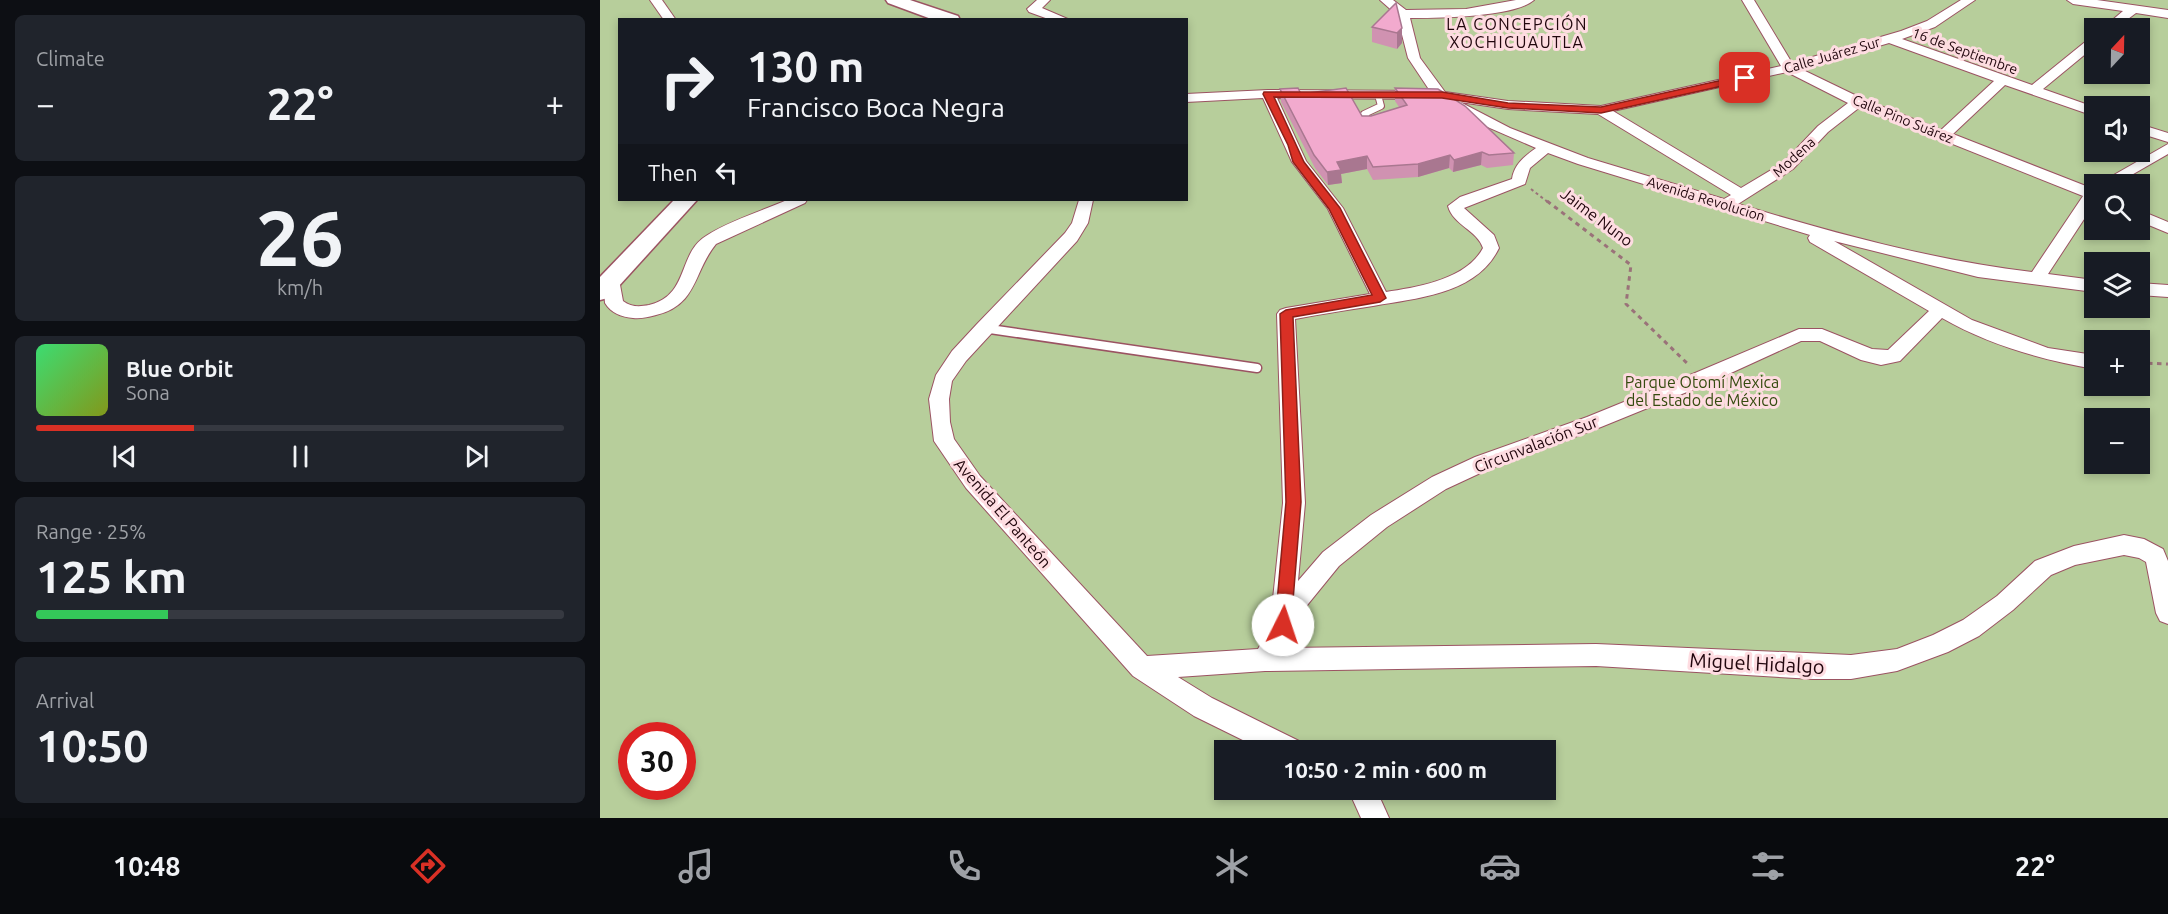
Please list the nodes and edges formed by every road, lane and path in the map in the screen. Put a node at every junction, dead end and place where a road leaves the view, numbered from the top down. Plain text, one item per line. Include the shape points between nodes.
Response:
1 (656, 0) edge
2 (894, 0) edge
3 (1044, 0) edge
4 (1386, 0) edge
5 (1403, 0) edge
6 (1528, 0) edge
7 (1748, 0) edge
8 (1969, 0) edge
9 (2073, 0) edge
10 (2133, 9) junction
11 (1403, 14) junction
12 (1422, 14) junction
13 (2168, 14) edge
14 (669, 18) edge
15 (946, 18) edge
16 (1058, 18) edge
17 (2122, 18) edge
18 (1887, 38) junction
19 (2084, 49) edge
20 (1789, 68) junction
21 (2002, 80) junction
22 (2033, 91) junction
23 (1268, 94) junction
24 (1188, 95) edge
25 (1378, 95) junction
26 (1442, 95) junction
27 (1858, 102) junction
28 (2084, 109) edge
29 (1601, 110) junction
30 (1371, 123) edge
31 (2150, 132) edge
32 (1944, 135) junction
33 (2168, 138) edge
34 (1547, 146) junction
35 (2168, 148) edge
36 (2123, 174) edge
37 (1520, 181) junction
38 (2084, 189) edge
39 (1743, 195) junction
40 (685, 201) edge
41 (797, 201) edge
42 (1086, 201) edge
43 (1725, 205) junction
44 (2084, 206) edge
45 (2150, 220) edge
46 (1801, 228) junction
47 (2168, 228) edge
48 (2035, 280) junction
49 (606, 285) edge
50 (2084, 285) edge
51 (2150, 290) edge
52 (2168, 291) edge
53 (1380, 298) junction
54 (1940, 310) junction
55 (983, 328) junction
56 (2084, 360) edge
57 (2150, 363) edge
58 (2168, 364) edge
59 (1257, 368) dead end
60 (1702, 378) junction
61 (2168, 613) edge
62 (1283, 625) junction
63 (1265, 660) junction
64 (1142, 668) junction
65 (1270, 740) edge
66 (1368, 800) edge
67 (1375, 818) edge

1 - 14 street
2 - 15 main road
3 - 16 street via 1033,9
4 - 11 street
5 - 12 street
6 - 12 street via 1501,8
7 - 20 street
8 - 18 street, Calle Juárez Sur via 1918,30
9 - 10 street
10 - 13 street
10 - 17 street
11 - 12 street
11 - 26 street, Avenida Revolucion via 1414,58
18 - 20 street, Calle Juárez Sur
18 - 21 street, 16 de Septiembre
19 - 22 street
20 - 27 street, Calle Pino Suárez
20 - 29 street, Calle Juárez Sur
21 - 22 street, 16 de Septiembre
21 - 32 street
22 - 28 street, 16 de Septiembre
23 - 24 street, Calle Juárez Sur
23 - 25 street, Calle Juárez Sur
23 - 53 street via 1299,162 1335,208
25 - 26 street, Calle Juárez Sur
25 - 30 lane via 1381,106 1364,114
26 - 29 street, Calle Juárez Sur via 1508,105
26 - 34 street, Avenida Revolucion via 1474,116
27 - 32 street, Calle Pino Suárez
27 - 39 street, Modena via 1832,121 1788,166
29 - 39 street
31 - 33 street
32 - 38 street, Calle Pino Suárez
34 - 37 street via 1521,169
34 - 43 street, Avenida Revolucion via 1582,161
35 - 36 street
37 - 53 street via 1456,206 1458,213 1491,245 1490,253 1482,260 1444,286
37 - 60 path, Jaime Nuno via 1631,265 1626,304
39 - 43 street, Modena
40 - 49 main road
41 - 49 street via 710,240 680,296 666,307 639,312 620,309
42 - 55 street, Avenida El Panteón via 1080,223 1071,237
43 - 46 street, Avenida Revolucion
44 - 48 street
45 - 47 street
46 - 48 street, Avenida Revolucion via 1933,261
46 - 54 street
48 - 50 street, Avenida Revolucion
51 - 52 street
53 - 62 street via 1286,314 1294,502
54 - 56 street via 2020,346
54 - 60 street, Circunvalación Sur via 1893,356 1868,355 1830,337 1807,334
55 - 59 lane
55 - 64 street, Avenida El Panteón via 943,380 939,399 944,441 973,482
57 - 58 path
60 - 62 street, Circunvalación Sur via 1482,464 1421,493 1331,559 1311,581
61 - 63 street, Miguel Hidalgo via 2155,556 2124,545 2074,556 2043,568 2005,603 1971,628 1940,644 1897,660 1851,667 1596,655
62 - 63 street, Circunvalación Sur
63 - 64 street
64 - 65 street, Avenida El Panteón via 1203,707
66 - 67 street

